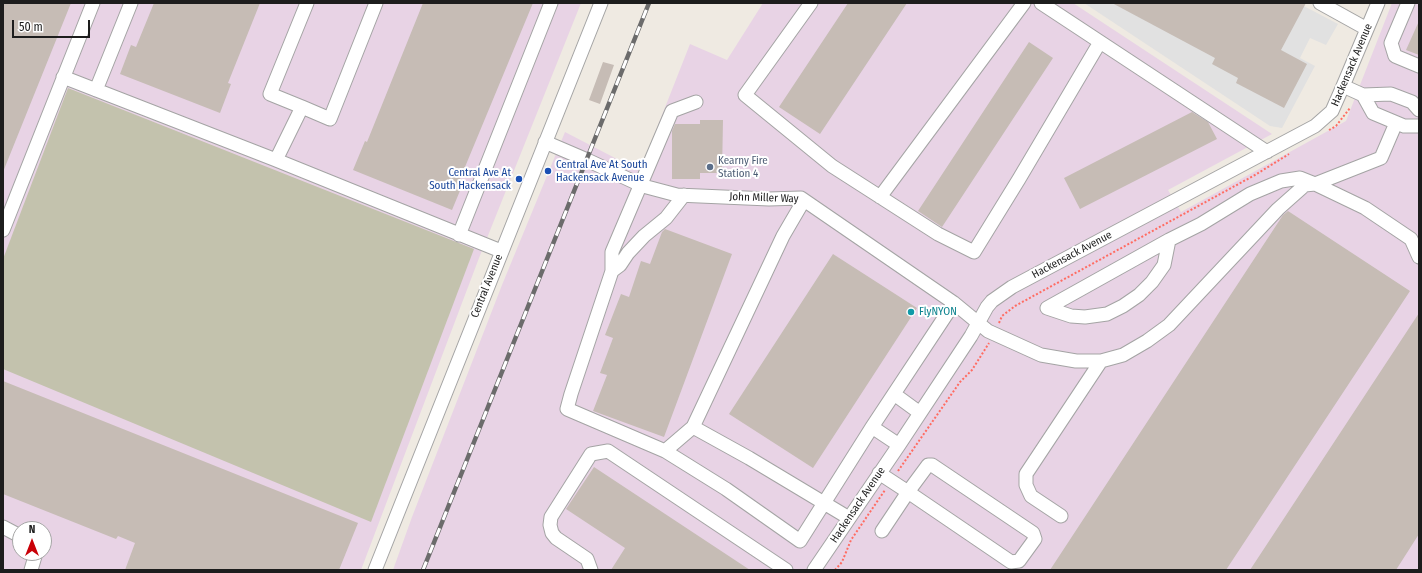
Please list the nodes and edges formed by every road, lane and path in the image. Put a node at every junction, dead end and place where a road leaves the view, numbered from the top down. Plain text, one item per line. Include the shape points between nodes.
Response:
1 (93, 3) edge
2 (131, 3) edge
3 (307, 3) edge
4 (376, 3) edge
5 (551, 3) edge
6 (601, 3) edge
7 (811, 3) edge
8 (1024, 3) edge
9 (1041, 3) edge
10 (1320, 3) edge
11 (1378, 3) edge
12 (1408, 3) edge
13 (1367, 29) junction
14 (1100, 42) junction
15 (1419, 66) edge
16 (63, 77) junction
17 (1343, 86) junction
18 (96, 90) junction
19 (1363, 95) junction
20 (696, 102) dead end
21 (302, 107) junction
22 (1350, 108) dead end
23 (1419, 110) edge
24 (1396, 122) junction
25 (1419, 126) edge
26 (1329, 130) dead end
27 (545, 142) junction
28 (1295, 150) dead end
29 (1267, 152) junction
30 (276, 160) junction
31 (640, 184) junction
32 (1315, 184) junction
33 (684, 195) junction
34 (880, 197) junction
35 (8, 200) edge
36 (804, 200) junction
37 (3, 230) edge
38 (459, 235) junction
39 (1169, 240) junction
40 (501, 251) junction
41 (1419, 257) edge
42 (612, 271) junction
43 (954, 303) junction
44 (999, 322) dead end
45 (978, 323) junction
46 (986, 348) dead end
47 (1101, 361) junction
48 (894, 394) junction
49 (920, 413) junction
50 (693, 427) junction
51 (872, 427) junction
52 (899, 445) junction
53 (665, 451) junction
54 (879, 473) junction
55 (891, 481) junction
56 (908, 492) junction
57 (824, 503) junction
58 (1061, 516) dead end
59 (849, 518) junction
60 (3, 526) edge
61 (12, 531) edge
62 (882, 531) dead end
63 (375, 570) edge
64 (592, 570) edge
65 (786, 570) edge
66 (814, 570) edge
67 (835, 570) edge

1 - 16 street
2 - 18 street
3 - 21 street via 270,94
4 - 21 street via 330,118
5 - 38 street
6 - 27 street, Central Avenue
7 - 34 street via 745,95 832,166
8 - 34 street
9 - 14 street
10 - 13 street
11 - 13 street, Hackensack Avenue
12 - 15 street via 1391,43 1395,56
13 - 17 street, Hackensack Avenue
14 - 29 street
14 - 34 street via 974,252 938,234
16 - 18 street
16 - 35 street
17 - 19 street
17 - 29 street, Hackensack Avenue via 1332,110 1315,126
18 - 30 street
19 - 23 street via 1391,94 1412,102
19 - 24 street via 1372,113
20 - 31 street via 672,111
21 - 30 street
22 - 26 path via 1336,126
24 - 25 street via 1404,126
24 - 32 street, John Miller Way via 1381,158
27 - 31 street, John Miller Way
27 - 40 street, Central Avenue
28 - 44 path via 1249,178 1015,306 1002,316
29 - 45 street, Hackensack Avenue via 1012,287 992,301
30 - 38 street
31 - 33 street, John Miller Way
31 - 42 street via 612,252
32 - 39 street via 1300,178 1282,181 1250,194
32 - 41 street via 1365,208 1411,239
32 - 47 street, John Miller Way via 1305,185 1278,209 1169,325 1123,355
33 - 36 street, John Miller Way
33 - 42 street via 666,218 644,236
35 - 37 street
36 - 43 street, John Miller Way
36 - 50 street via 783,236
38 - 40 street
39 - 39 street via 1128,263 1047,308 1071,316 1085,317 1107,314 1123,306 1139,295 1164,265
40 - 63 street, Central Avenue
42 - 53 street via 567,409
43 - 45 street, John Miller Way
43 - 48 street
45 - 47 street, John Miller Way via 988,331 1041,356 1076,361
45 - 49 street, Hackensack Avenue
46 - 55 path
47 - 58 street via 1026,474 1026,485 1031,496
48 - 49 street
48 - 51 street
49 - 52 street, Hackensack Avenue
50 - 53 street
50 - 57 street
51 - 52 street
51 - 57 street
52 - 54 street, Hackensack Avenue
53 - 57 street via 800,540
54 - 55 street
54 - 59 street, Hackensack Avenue
55 - 56 street
55 - 67 path via 851,540 842,562
56 - 56 street via 1010,562 1019,561 1035,539 1033,533 932,465 928,466
56 - 62 street
57 - 59 street
59 - 66 street, Hackensack Avenue
60 - 61 street
64 - 65 street via 587,559 552,533 551,517 591,454 608,451

